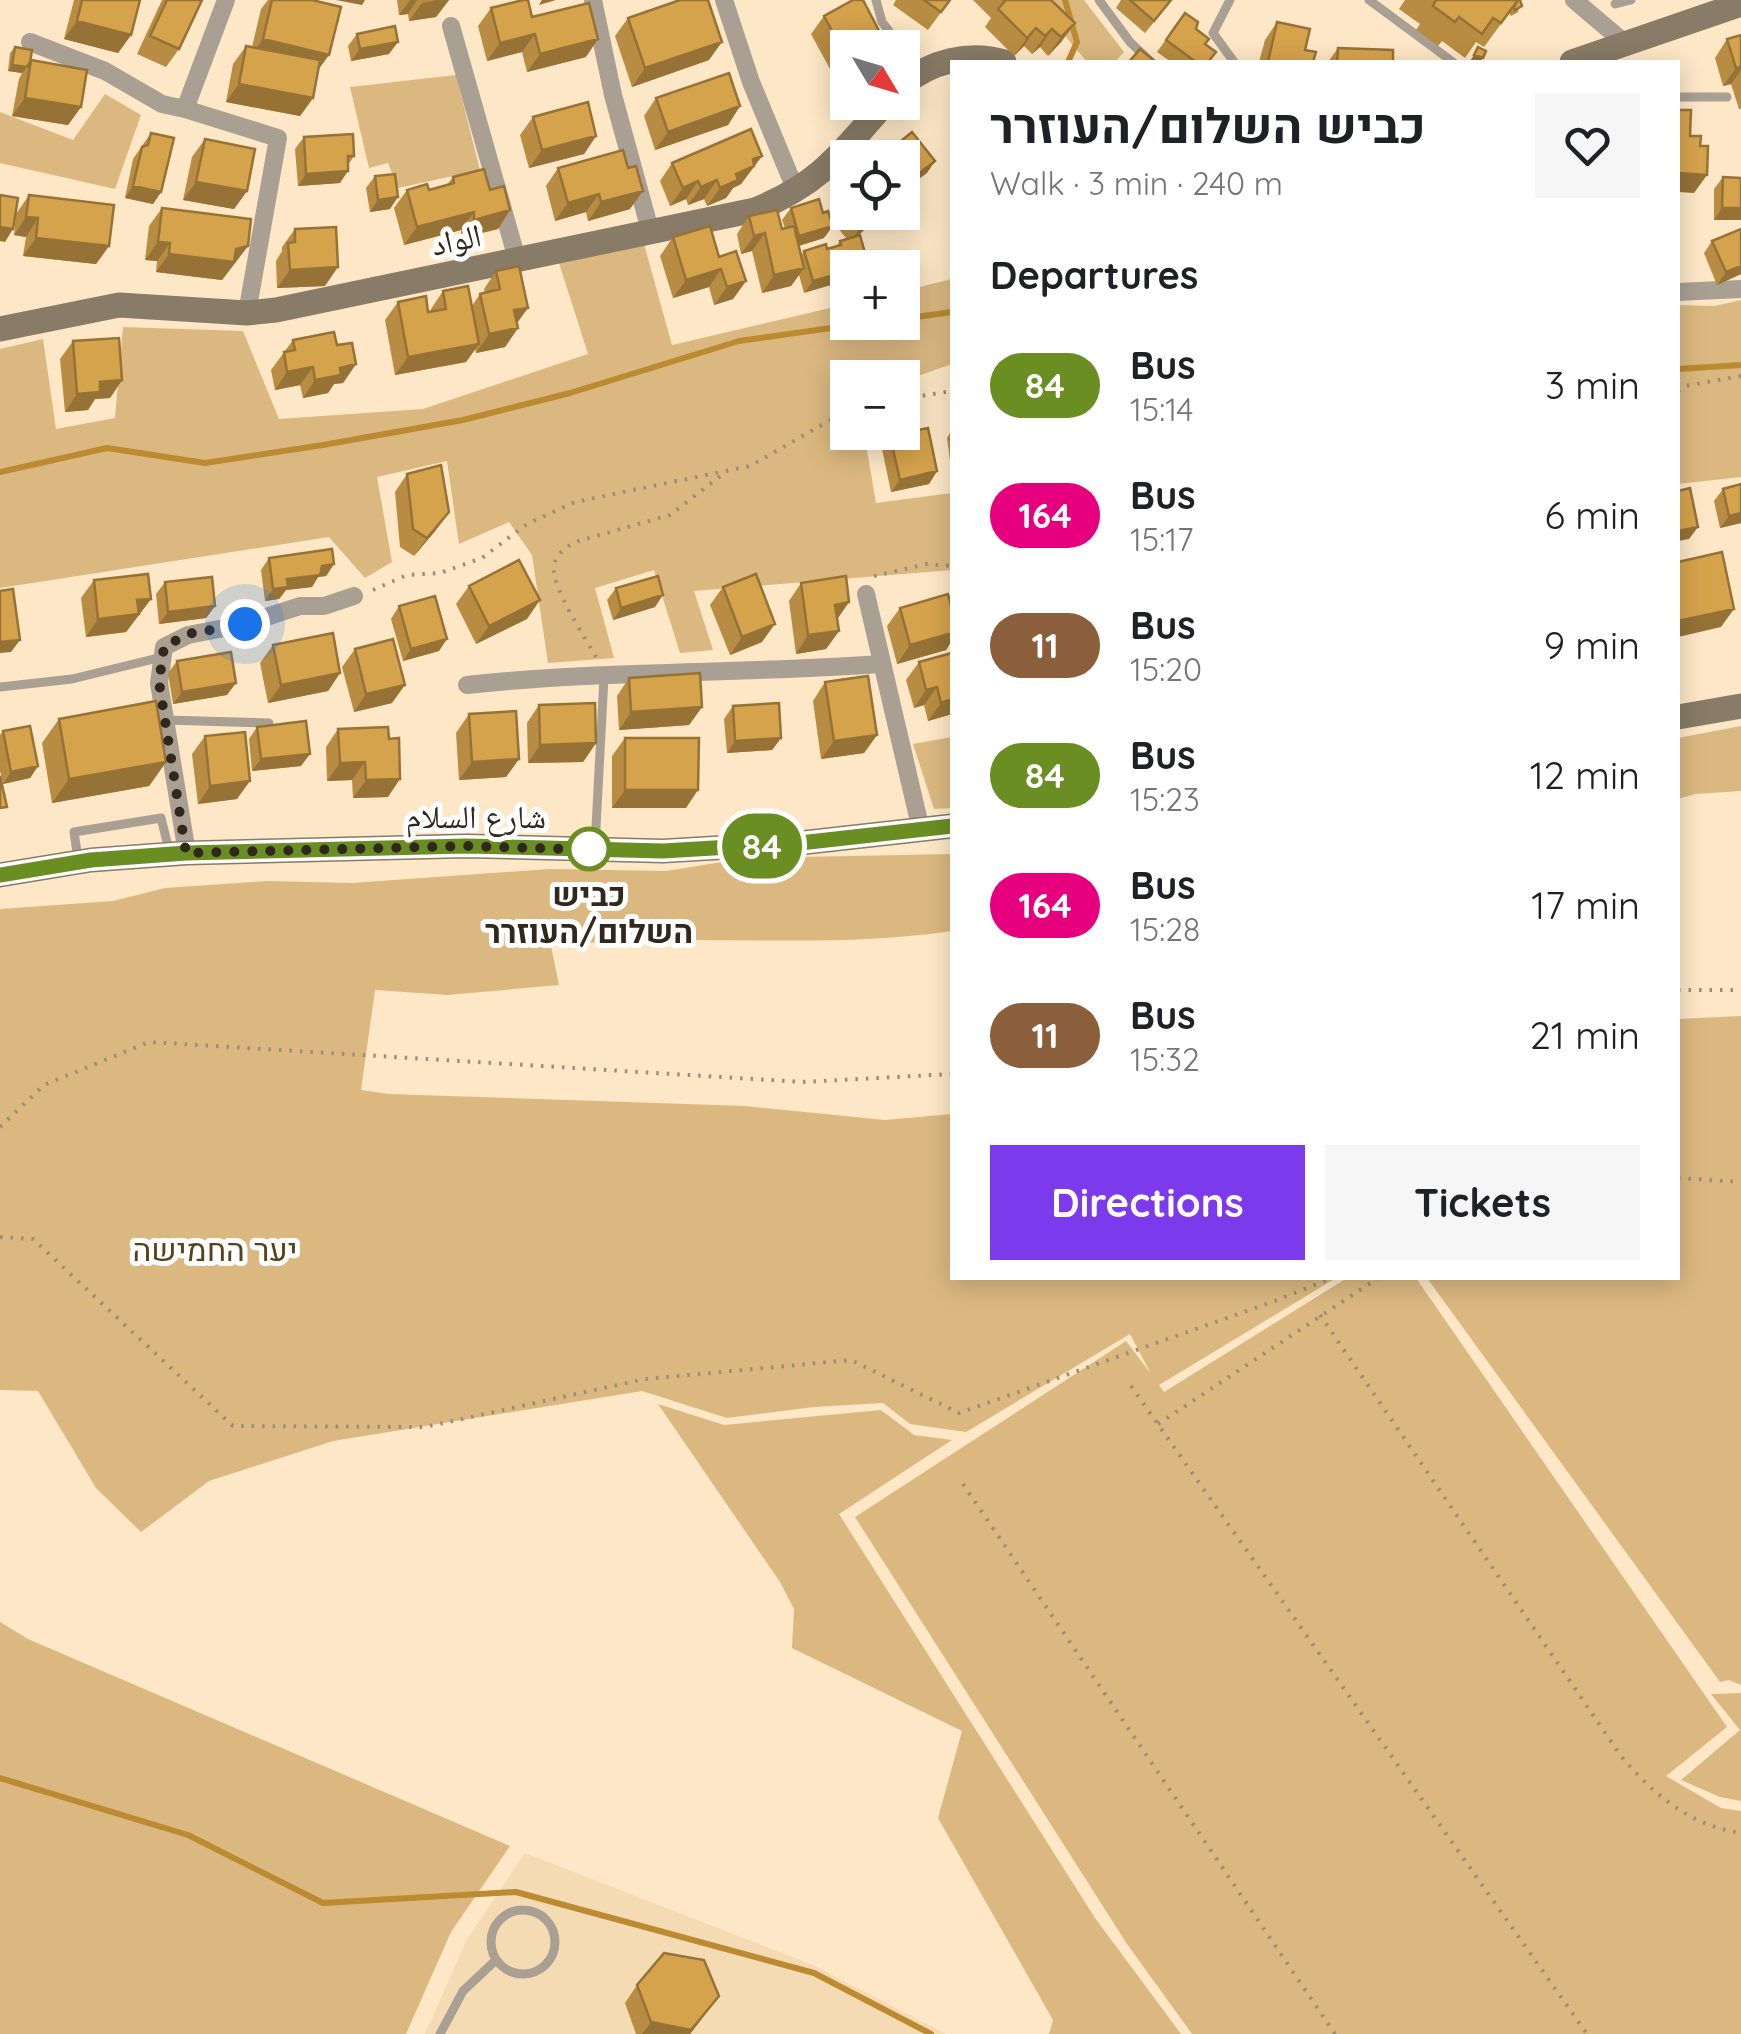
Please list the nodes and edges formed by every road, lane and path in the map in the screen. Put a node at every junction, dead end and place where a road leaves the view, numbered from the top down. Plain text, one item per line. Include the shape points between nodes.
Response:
1 (226, 0) edge
2 (593, 0) edge
3 (724, 0) edge
4 (876, 0) edge
5 (1099, 0) edge
6 (1230, 0) edge
7 (1369, 0) edge
8 (1574, 0) edge
9 (1631, 0) edge
10 (1615, 4) dead end
11 (1741, 4) edge
12 (450, 26) dead end
13 (888, 30) edge
14 (30, 42) dead end
15 (1626, 44) junction
16 (963, 60) edge
17 (997, 60) edge
18 (1149, 60) edge
19 (1232, 60) edge
20 (1450, 60) edge
21 (1579, 60) edge
22 (950, 65) edge
23 (920, 75) edge
24 (1680, 97) edge
25 (1727, 97) dead end
26 (184, 110) junction
27 (870, 120) edge
28 (796, 191) junction
29 (650, 230) junction
30 (517, 259) junction
31 (1741, 288) edge
32 (1680, 292) edge
33 (247, 313) junction
34 (0, 329) edge
35 (1741, 376) edge
36 (1680, 389) edge
37 (950, 390) edge
38 (920, 396) edge
39 (830, 421) edge
40 (727, 471) junction
41 (950, 566) edge
42 (866, 594) joint
43 (354, 596) joint
44 (162, 657) junction
45 (881, 664) junction
46 (604, 674) junction
47 (466, 685) dead end
48 (0, 687) edge
49 (1741, 706) edge
50 (1680, 717) edge
51 (165, 720) junction
52 (269, 723) edge
53 (950, 826) edge
54 (921, 830) junction
55 (595, 850) junction
56 (178, 854) junction
57 (78, 862) junction
58 (0, 875) edge
59 (1680, 990) edge
60 (1741, 990) edge
61 (950, 1074) edge
62 (0, 1127) edge
63 (1680, 1178) edge
64 (1741, 1182) edge
65 (0, 1237) edge
66 (1327, 1280) edge
67 (1375, 1280) edge
68 (1320, 1315) junction
69 (1131, 1386) dead end
70 (1158, 1424) junction
71 (963, 1484) dead end
72 (1741, 1833) edge
73 (496, 1960) junction
74 (440, 2034) edge
75 (1334, 2034) edge
76 (1586, 2034) edge

1 - 26 street
2 - 29 street
3 - 28 street
4 - 13 lane
5 - 18 lane
6 - 19 lane via 1213,34
7 - 20 lane
8 - 15 street
9 - 10 lane
11 - 15 street
12 - 30 street
14 - 26 street
15 - 21 street
16 - 17 street
22 - 23 street
24 - 25 lane
26 - 33 street via 278,138
27 - 28 street, الواد via 824,172
28 - 29 street, الواد via 755,210
29 - 30 street, الواد
30 - 33 street, الواد
31 - 32 street
33 - 34 street, الواد via 119,305
35 - 36 path
37 - 38 path
39 - 40 path via 750,466
40 - 43 path via 575,502 526,524 482,558 440,573 406,575
40 - 46 path via 670,515 575,542 554,562 554,578
41 - 42 path via 926,564 861,578
42 - 45 street
43 - 44 street via 188,634 164,647
44 - 48 lane via 72,679
44 - 51 street
45 - 46 street
45 - 54 street
46 - 47 street
46 - 55 lane
49 - 50 street
51 - 52 lane
51 - 56 street
53 - 54 street, شارع السلام
54 - 55 street, شارع السلام via 727,848
55 - 56 street, شارع السلام via 466,846
56 - 57 street, شارع السلام
56 - 57 lane via 161,818 74,832
57 - 58 street, شارع السلام
59 - 60 path
61 - 62 path via 803,1082 149,1042 44,1086
63 - 64 path
65 - 66 path via 33,1239 233,1426 425,1426 645,1380 851,1360 959,1413
67 - 68 path
68 - 70 path
68 - 72 path via 1621,1756 1685,1814
69 - 70 path
70 - 76 path
71 - 75 path
73 - 73 lane via 492,1936 505,1915 529,1910 547,1920 556,1943 545,1966 522,1975
73 - 74 lane via 464,1991

